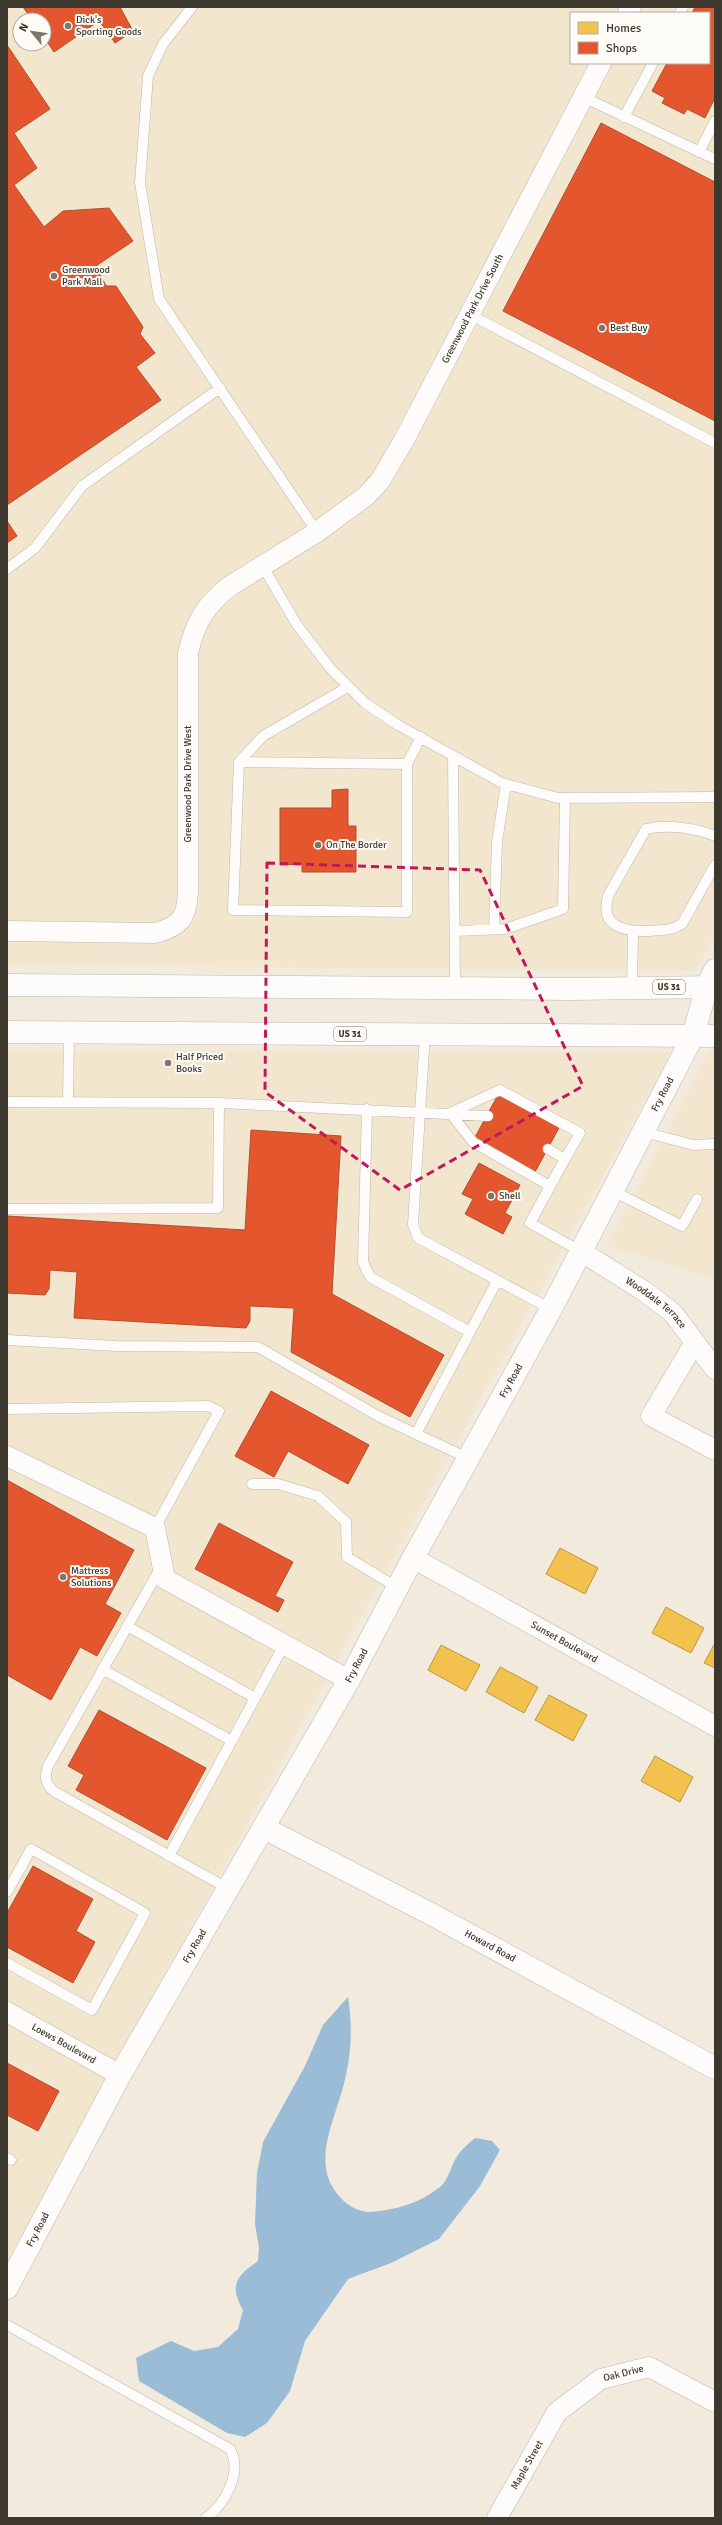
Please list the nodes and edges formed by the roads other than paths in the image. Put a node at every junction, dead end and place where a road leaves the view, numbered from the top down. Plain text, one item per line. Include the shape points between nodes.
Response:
1 (192, 7) edge
2 (600, 64) edge
3 (652, 64) edge
4 (583, 97) junction
5 (624, 117) junction
6 (715, 121) edge
7 (699, 152) junction
8 (715, 159) edge
9 (469, 314) junction
10 (220, 388) junction
11 (715, 443) edge
12 (317, 532) junction
13 (262, 565) junction
14 (7, 569) edge
15 (348, 686) junction
16 (421, 737) junction
17 (453, 756) junction
18 (239, 762) junction
19 (407, 764) junction
20 (506, 784) junction
21 (715, 797) edge
22 (565, 798) junction
23 (715, 836) edge
24 (715, 865) edge
25 (494, 930) junction
26 (7, 931) edge
27 (455, 931) junction
28 (633, 932) junction
29 (712, 981) edge
30 (7, 985) edge
31 (455, 988) junction
32 (632, 989) junction
33 (715, 1015) edge
34 (7, 1032) edge
35 (69, 1032) junction
36 (425, 1034) junction
37 (693, 1036) junction
38 (715, 1036) edge
39 (7, 1102) edge
40 (68, 1102) junction
41 (220, 1103) junction
42 (367, 1109) junction
43 (419, 1112) junction
44 (450, 1113) junction
45 (488, 1116) dead end
46 (644, 1132) junction
47 (715, 1144) edge
48 (548, 1149) dead end
49 (565, 1159) junction
50 (550, 1186) junction
51 (613, 1191) junction
52 (697, 1198) dead end
53 (7, 1209) edge
54 (582, 1252) junction
55 (497, 1281) junction
56 (552, 1309) junction
57 (470, 1332) junction
58 (7, 1340) edge
59 (694, 1342) junction
60 (715, 1369) edge
61 (7, 1409) edge
62 (416, 1434) junction
63 (715, 1450) edge
64 (7, 1456) edge
65 (468, 1458) junction
66 (252, 1484) dead end
67 (155, 1528) junction
68 (413, 1558) junction
69 (163, 1564) junction
70 (398, 1588) junction
71 (127, 1626) junction
72 (284, 1645) junction
73 (102, 1669) junction
74 (349, 1680) junction
75 (255, 1698) junction
76 (715, 1726) edge
77 (232, 1741) junction
78 (264, 1828) junction
79 (169, 1856) junction
80 (229, 1889) junction
81 (7, 1892) edge
82 (7, 1963) edge
83 (9, 2018) edge
84 (715, 2068) edge
85 (120, 2075) junction
86 (10, 2277) edge
87 (7, 2325) edge
88 (715, 2402) edge
89 (557, 2412) joint
90 (206, 2518) edge
91 (497, 2518) edge

1 - 10 lane via 163,44 148,76 140,183 159,299
2 - 4 street, Greenwood Park Drive South
3 - 5 lane
4 - 5 lane
4 - 9 street, Greenwood Park Drive South
5 - 7 lane
6 - 7 lane
7 - 8 lane
9 - 11 lane
9 - 12 street, Greenwood Park Drive South via 380,481 352,507
10 - 12 lane
10 - 14 lane via 82,486 36,548
12 - 13 street, Greenwood Park Drive West
13 - 15 lane via 297,625 330,668
13 - 26 street, Greenwood Park Drive West via 214,599 204,612 191,642 188,684 188,892 185,912 180,921 175,927 156,933
15 - 16 lane via 366,703
15 - 18 lane via 263,736
16 - 17 lane
16 - 19 lane
17 - 20 lane
17 - 27 lane
18 - 19 lane
18 - 19 lane via 233,910 407,912
20 - 22 lane
20 - 25 lane via 497,842
21 - 22 lane
22 - 25 lane via 563,909 505,929
23 - 28 lane via 702,831 654,827 646,829 606,904 607,915 612,923
24 - 28 lane via 682,924 673,930
25 - 27 lane
27 - 31 lane
28 - 32 lane
29 - 32 street, US 31
29 - 37 street, Fry Road
30 - 31 street, US 31
31 - 32 street, US 31
33 - 37 street, Fry Road
34 - 35 street, US 31
35 - 36 street, US 31
35 - 40 lane
36 - 37 street, US 31
36 - 43 lane
37 - 38 street, US 31
37 - 46 street, Fry Road
39 - 40 lane
40 - 41 lane
41 - 42 lane
41 - 53 lane via 218,1208
42 - 43 lane
42 - 57 lane via 363,1262 370,1277
43 - 44 lane
43 - 55 lane via 413,1224 418,1238
44 - 45 lane
44 - 49 lane via 500,1090 580,1133
44 - 50 lane via 473,1142
46 - 47 lane via 693,1145
46 - 51 street, Fry Road
48 - 49 lane
49 - 50 lane
50 - 54 lane via 530,1223
51 - 52 lane via 682,1226
51 - 54 street, Fry Road
54 - 56 street, Fry Road
54 - 59 street, Wooddale Terrace via 644,1291 673,1313
55 - 56 lane
55 - 57 lane
56 - 65 street, Fry Road
57 - 62 lane
58 - 62 lane via 116,1346 258,1347 378,1416
59 - 60 street, Wooddale Terrace
59 - 63 street via 651,1416
61 - 67 lane via 208,1406 219,1410
62 - 65 lane
64 - 67 street
65 - 68 street, Fry Road
66 - 70 lane via 278,1484 318,1496 346,1522 347,1557
67 - 69 street
68 - 70 street, Fry Road
68 - 76 street, Sunset Boulevard
69 - 71 lane
69 - 72 street via 164,1579
70 - 74 street, Fry Road
71 - 73 lane
71 - 75 lane
72 - 74 street
72 - 75 lane
73 - 77 lane
73 - 79 lane via 48,1766 45,1775 47,1783 55,1792
74 - 78 street, Fry Road
75 - 77 lane
77 - 79 lane
78 - 80 street, Fry Road
78 - 84 street, Howard Road via 431,1914
79 - 80 lane
80 - 85 street, Fry Road
81 - 82 lane via 31,1849 145,1913 92,2010
83 - 85 street, Loews Boulevard
85 - 86 street, Fry Road
87 - 90 lane via 230,2449 235,2457 228,2491 213,2513
88 - 89 street, Oak Drive via 650,2367 601,2379
89 - 91 street, Maple Street

